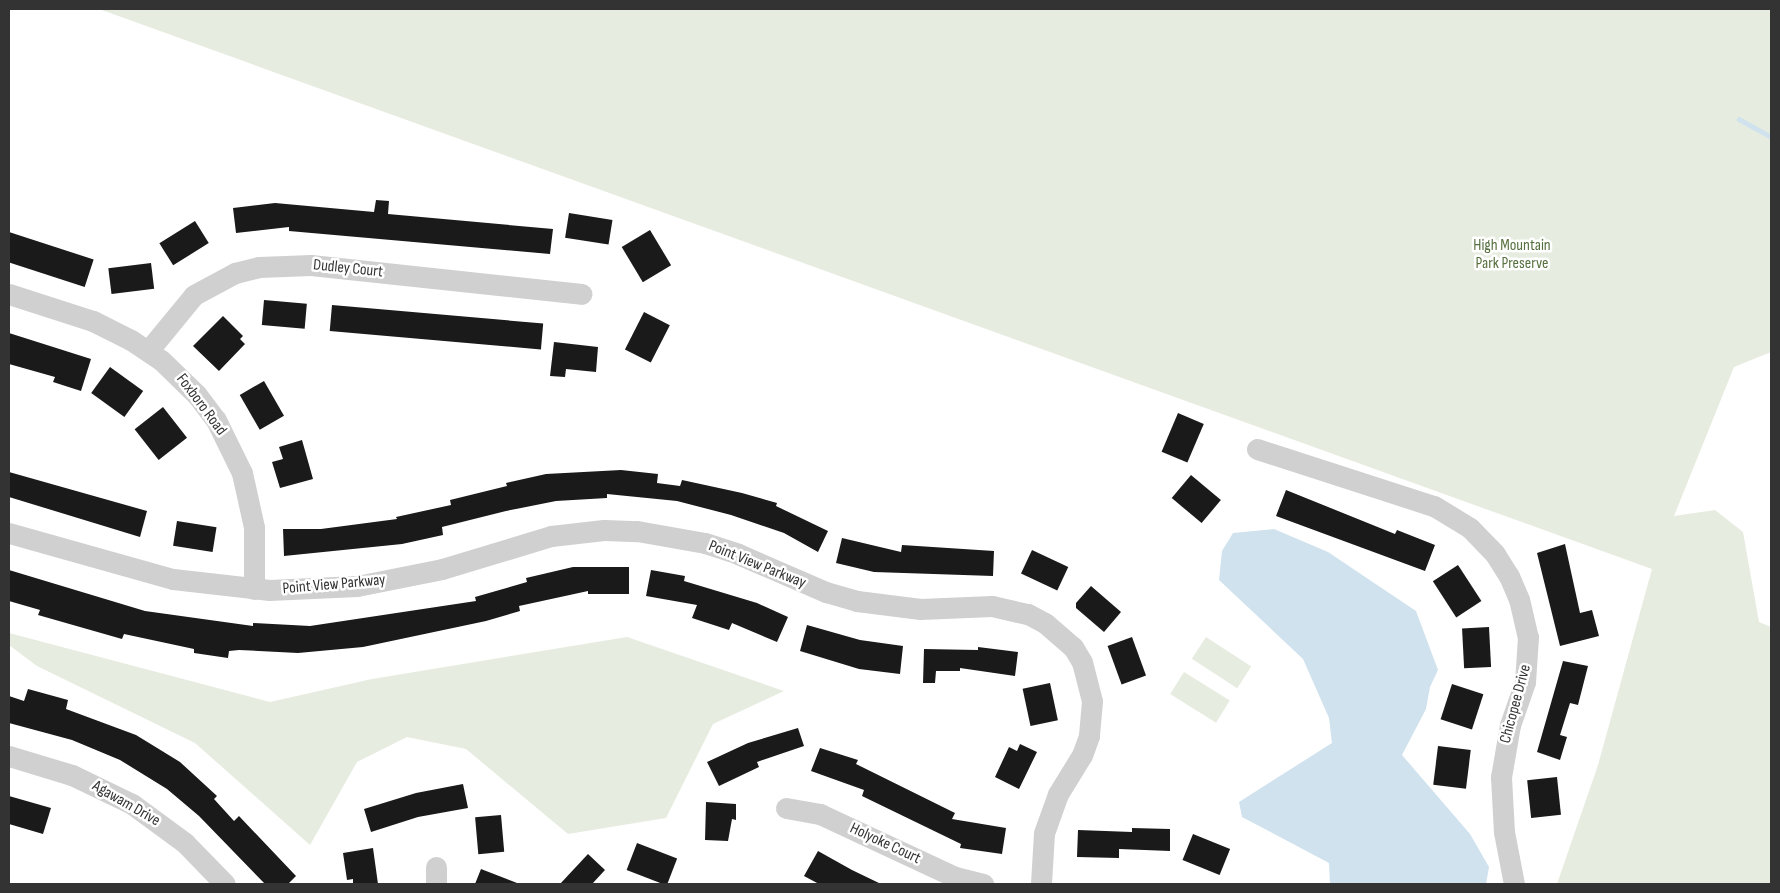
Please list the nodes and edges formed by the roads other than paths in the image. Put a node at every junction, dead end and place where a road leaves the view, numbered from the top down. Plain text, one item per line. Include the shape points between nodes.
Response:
1 (9, 294) edge
2 (581, 294) dead end
3 (148, 351) junction
4 (1257, 449) dead end
5 (9, 533) edge
6 (254, 589) junction
7 (9, 756) edge
8 (786, 808) dead end
9 (225, 884) edge
10 (983, 884) edge
11 (1041, 884) edge
12 (1514, 884) edge

1 - 3 street, Foxboro Road via 93,321
2 - 3 street, Dudley Court via 311,265 259,267 228,276 194,295
3 - 6 street, Foxboro Road via 197,395 231,446 250,500 254,527
4 - 12 street, Chicopee Drive via 1434,506 1470,528 1495,554 1509,576 1524,614 1528,645 1525,682 1510,725 1501,777 1504,832
5 - 6 street, Point View Parkway via 146,573
6 - 11 street, Point View Parkway via 357,586 442,569 552,536 604,530 637,531 705,543 826,592 857,601 920,609 992,606 1028,614 1045,623 1073,647 1082,662 1092,701 1089,736 1082,755 1058,794 1044,833
7 - 9 street, Agawam Drive via 72,775 132,804 185,843
8 - 10 street, Holyoke Court via 820,814 948,873

